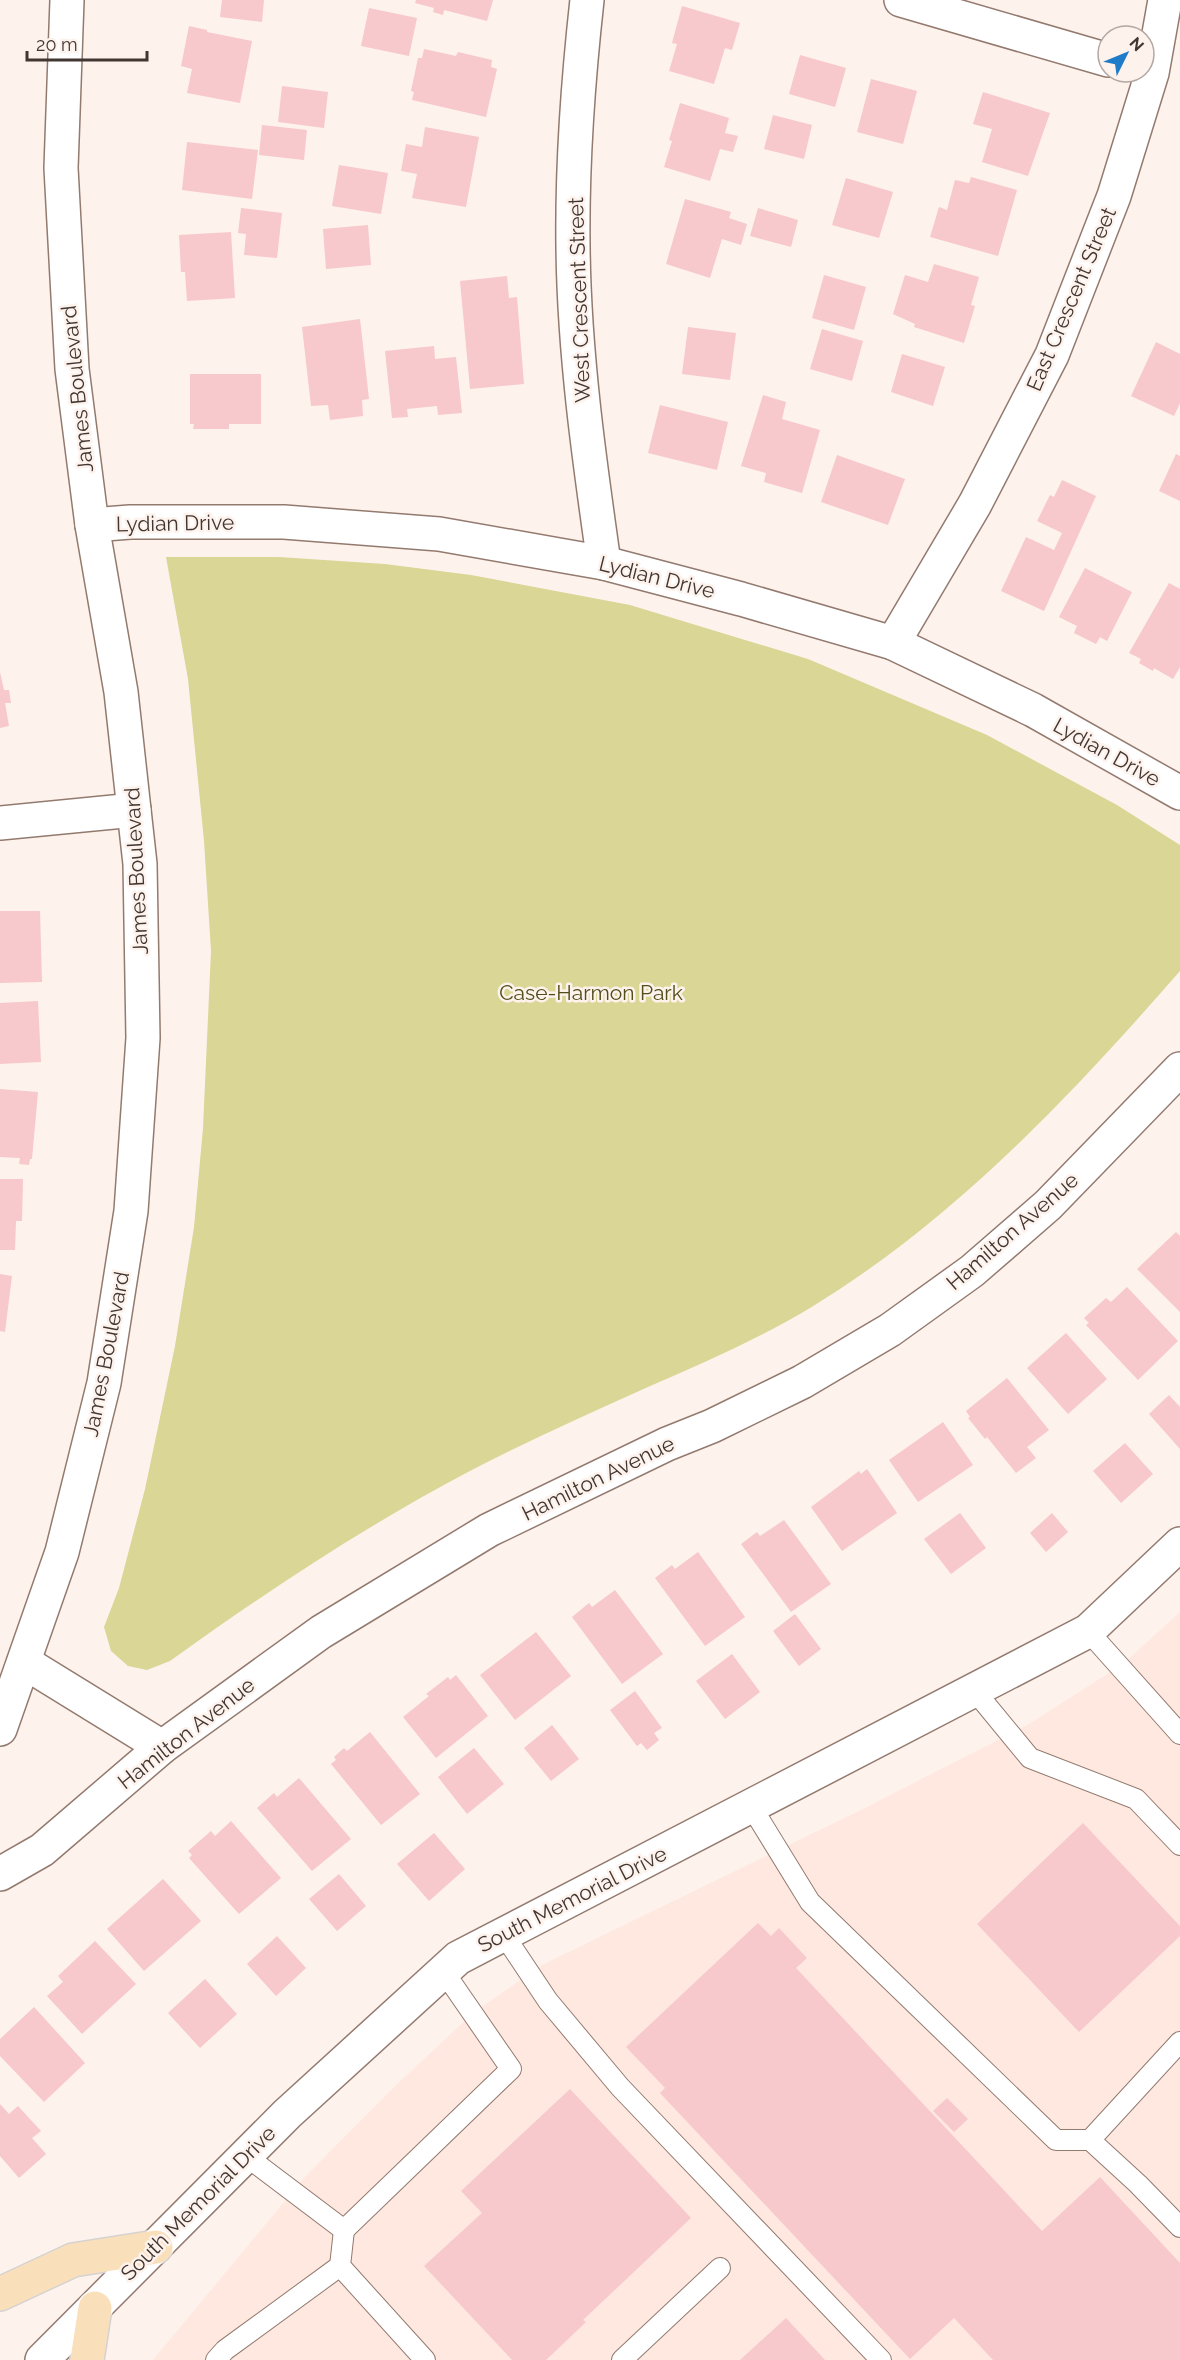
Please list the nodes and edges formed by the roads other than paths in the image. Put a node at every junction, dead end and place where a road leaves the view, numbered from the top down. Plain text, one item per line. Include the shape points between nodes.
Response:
1 (68, 0) edge
2 (587, 0) edge
3 (901, 0) edge
4 (1166, 0) edge
5 (1096, 57) edge
6 (1159, 75) edge
7 (92, 525) junction
8 (604, 563) junction
9 (893, 643) junction
10 (1180, 793) edge
11 (134, 810) junction
12 (0, 823) edge
13 (1180, 1069) edge
14 (1180, 1544) edge
15 (1088, 1631) junction
16 (24, 1662) junction
17 (974, 1690) junction
18 (0, 1729) edge
19 (1180, 1734) edge
20 (162, 1747) junction
21 (751, 1806) junction
22 (1180, 1845) edge
23 (0, 1874) edge
24 (504, 1935) junction
25 (444, 1972) junction
26 (1180, 2042) edge
27 (1090, 2140) junction
28 (246, 2156) junction
29 (1180, 2227) edge
30 (344, 2230) junction
31 (156, 2247) junction
32 (340, 2266) junction
33 (720, 2268) dead end
34 (0, 2294) edge
35 (94, 2308) junction
36 (42, 2360) edge
37 (87, 2360) edge
38 (216, 2360) edge
39 (425, 2360) edge
40 (622, 2360) edge
41 (881, 2360) edge

1 - 7 street, James Boulevard via 61,168 72,369
2 - 8 street, West Crescent Street via 578,78 573,246 583,413
3 - 5 street
4 - 6 street, East Crescent Street
6 - 9 street, East Crescent Street via 1052,355 975,504
7 - 8 street, Lydian Drive via 284,522 439,534
7 - 11 street, James Boulevard via 122,692
8 - 9 street, Lydian Drive
9 - 10 street, Lydian Drive via 1033,710
11 - 12 street
11 - 16 street, James Boulevard via 140,864 143,1038 131,1211 104,1383 62,1552
13 - 20 street, Hamilton Avenue via 1048,1205 972,1271 890,1330 802,1382 489,1530 321,1632
14 - 15 street, South Memorial Drive
15 - 17 street, South Memorial Drive
15 - 19 lane
16 - 18 street, James Boulevard
16 - 20 street
17 - 21 street, South Memorial Drive
17 - 22 lane via 1030,1758 1136,1799
20 - 23 street, Hamilton Avenue via 42,1850
21 - 24 street, South Memorial Drive
21 - 27 lane via 810,1902 1056,2140
24 - 25 street, South Memorial Drive via 458,1958
24 - 41 lane via 548,2001 620,2087
25 - 28 street, South Memorial Drive
25 - 30 lane via 511,2069
26 - 27 lane
27 - 29 lane
28 - 30 lane
28 - 31 street, South Memorial Drive
30 - 32 lane
31 - 34 main road via 73,2260
31 - 35 street, South Memorial Drive
32 - 38 lane
32 - 39 lane
33 - 40 lane
35 - 36 street, South Memorial Drive
35 - 37 main road

